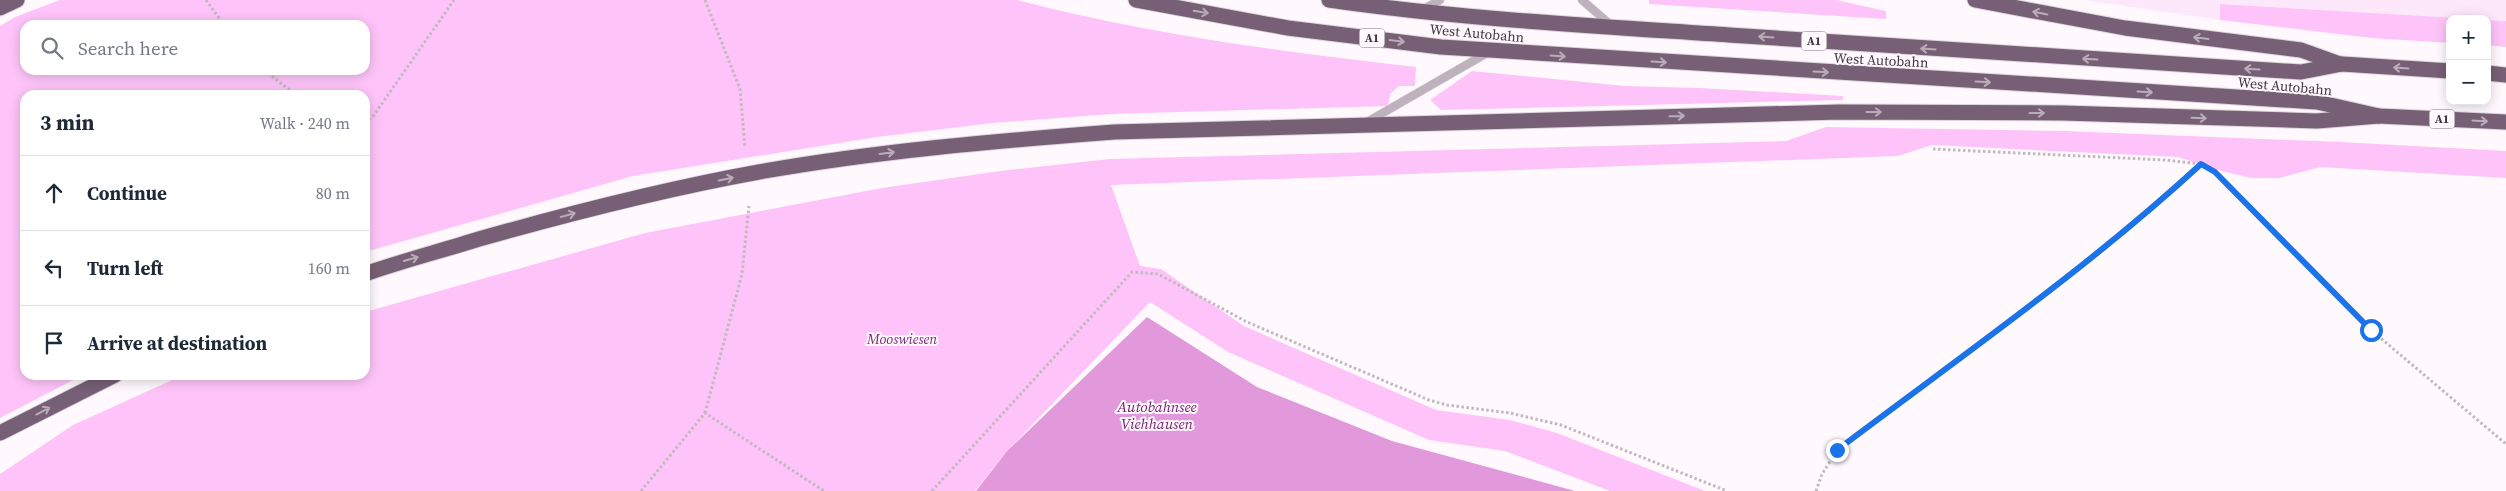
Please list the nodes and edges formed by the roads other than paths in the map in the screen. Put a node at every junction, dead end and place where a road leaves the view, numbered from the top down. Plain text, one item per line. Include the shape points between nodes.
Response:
1 (17, 0) edge
2 (1136, 0) edge
3 (1329, 0) edge
4 (1440, 0) edge
5 (1582, 0) edge
6 (1975, 0) edge
7 (0, 8) edge
8 (1415, 11) junction
9 (1614, 27) junction
10 (1490, 51) junction
11 (2342, 64) junction
12 (2446, 71) edge
13 (2491, 73) edge
14 (2506, 74) edge
15 (2379, 116) junction
16 (2506, 122) edge
17 (1363, 124) junction
18 (370, 272) edge
19 (105, 380) edge
20 (0, 433) edge

1 - 7 highway
2 -> 10 highway, West Autobahn / A1 via 1288,28
3 - 8 highway, West Autobahn / A1
4 - 8 lane
5 - 9 lane
11 -> 6 highway via 2301,50 2125,28
8 - 9 highway, West Autobahn / A1
11 -> 9 highway, West Autobahn / A1 via 2301,72
10 -> 15 highway, West Autobahn / A1 via 2317,102
10 - 17 lane
12 -> 11 highway, West Autobahn / A1
13 - 14 highway
15 -> 16 highway, West Autobahn / A1
17 -> 15 highway via 1839,112 2064,113 2317,122
18 -> 17 highway via 511,230 644,196 760,172 996,141 1114,132
20 -> 19 highway

